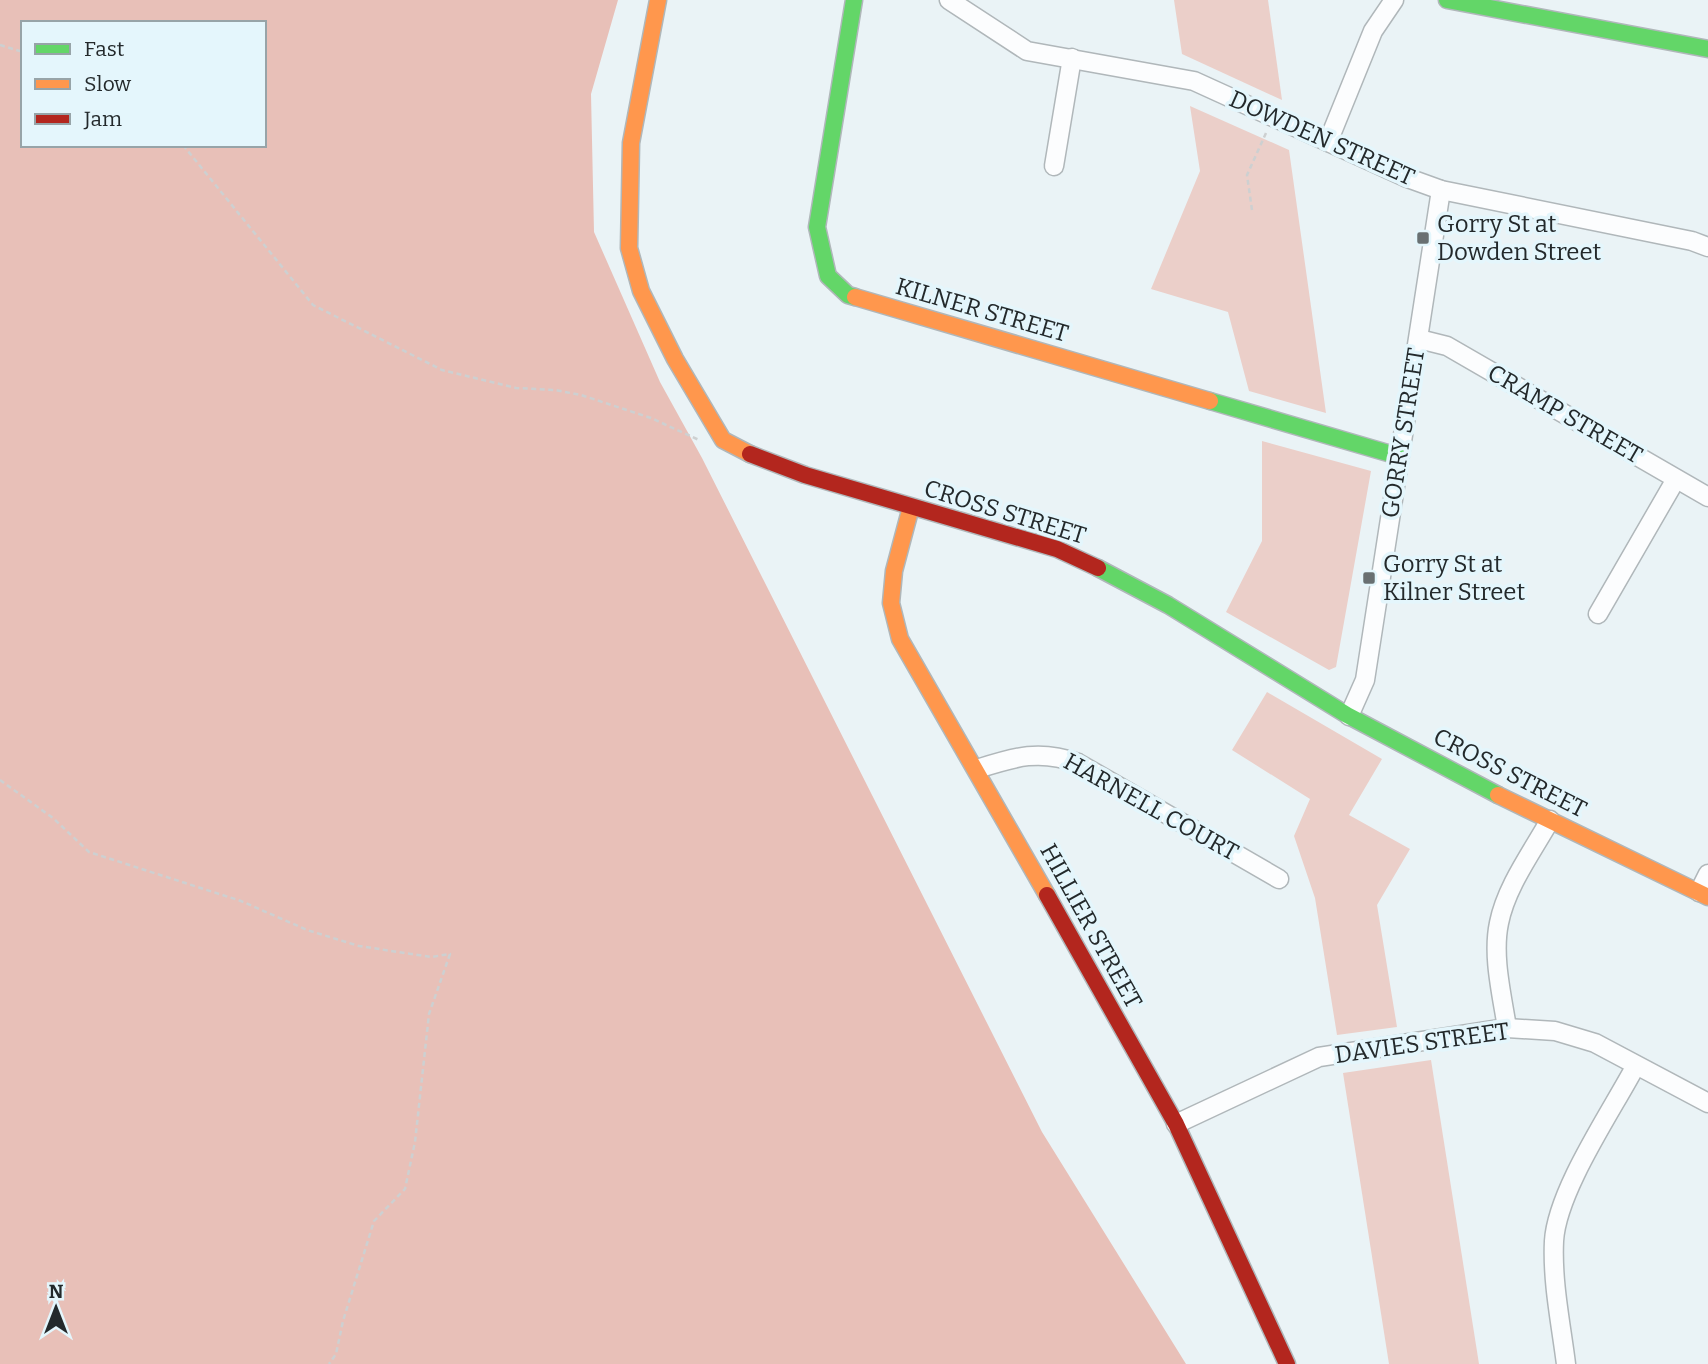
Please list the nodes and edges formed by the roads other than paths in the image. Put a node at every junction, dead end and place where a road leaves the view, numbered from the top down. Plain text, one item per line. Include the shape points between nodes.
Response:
1 (658, 0) edge
2 (854, 0) edge
3 (949, 0) edge
4 (1394, 0) edge
5 (1447, 0) edge
6 (1708, 50) edge
7 (1072, 58) junction
8 (1328, 142) junction
9 (1054, 166) dead end
10 (1441, 190) junction
11 (1708, 247) edge
12 (1419, 339) junction
13 (1398, 456) junction
14 (1676, 479) junction
15 (1708, 497) edge
16 (911, 507) junction
17 (1598, 614) dead end
18 (1349, 716) junction
19 (977, 769) junction
20 (1550, 820) junction
21 (1708, 874) edge
22 (1279, 879) dead end
23 (1704, 894) edge
24 (1507, 1028) junction
25 (1635, 1067) junction
26 (1708, 1103) edge
27 (1176, 1124) junction
28 (1287, 1364) edge
29 (1566, 1364) edge

1 - 16 street, CROSS STREET via 631,143 629,248 641,291 723,440 771,464
2 - 13 street, KILNER STREET via 817,227 828,276 848,295
3 - 7 street, DOWDEN STREET via 1027,51
4 - 8 street via 1373,31
5 - 6 street
7 - 8 street, DOWDEN STREET via 1194,81
7 - 9 street
8 - 10 street, DOWDEN STREET
10 - 11 street, DOWDEN STREET
10 - 12 street, GORRY STREET
12 - 13 street, GORRY STREET
12 - 14 street, CRAMP STREET via 1447,346
13 - 18 street, GORRY STREET via 1365,680
14 - 15 street, CRAMP STREET
14 - 17 street
16 - 18 street, CROSS STREET via 1057,549 1102,567
16 - 19 street, HILLIER STREET via 894,571 891,603 900,639
18 - 20 street, CROSS STREET
19 - 22 street, HARNELL COURT via 1017,757 1052,754 1078,763
19 - 27 street, HILLIER STREET
20 - 23 street, CROSS STREET
20 - 24 street via 1509,895 1499,924 1498,960
21 - 23 street
24 - 25 street, DAVIES STREET via 1555,1031 1595,1043
24 - 27 street, DAVIES STREET via 1320,1057
25 - 26 street, DAVIES STREET
25 - 29 street via 1565,1198 1554,1239
27 - 28 street, HILLIER STREET

